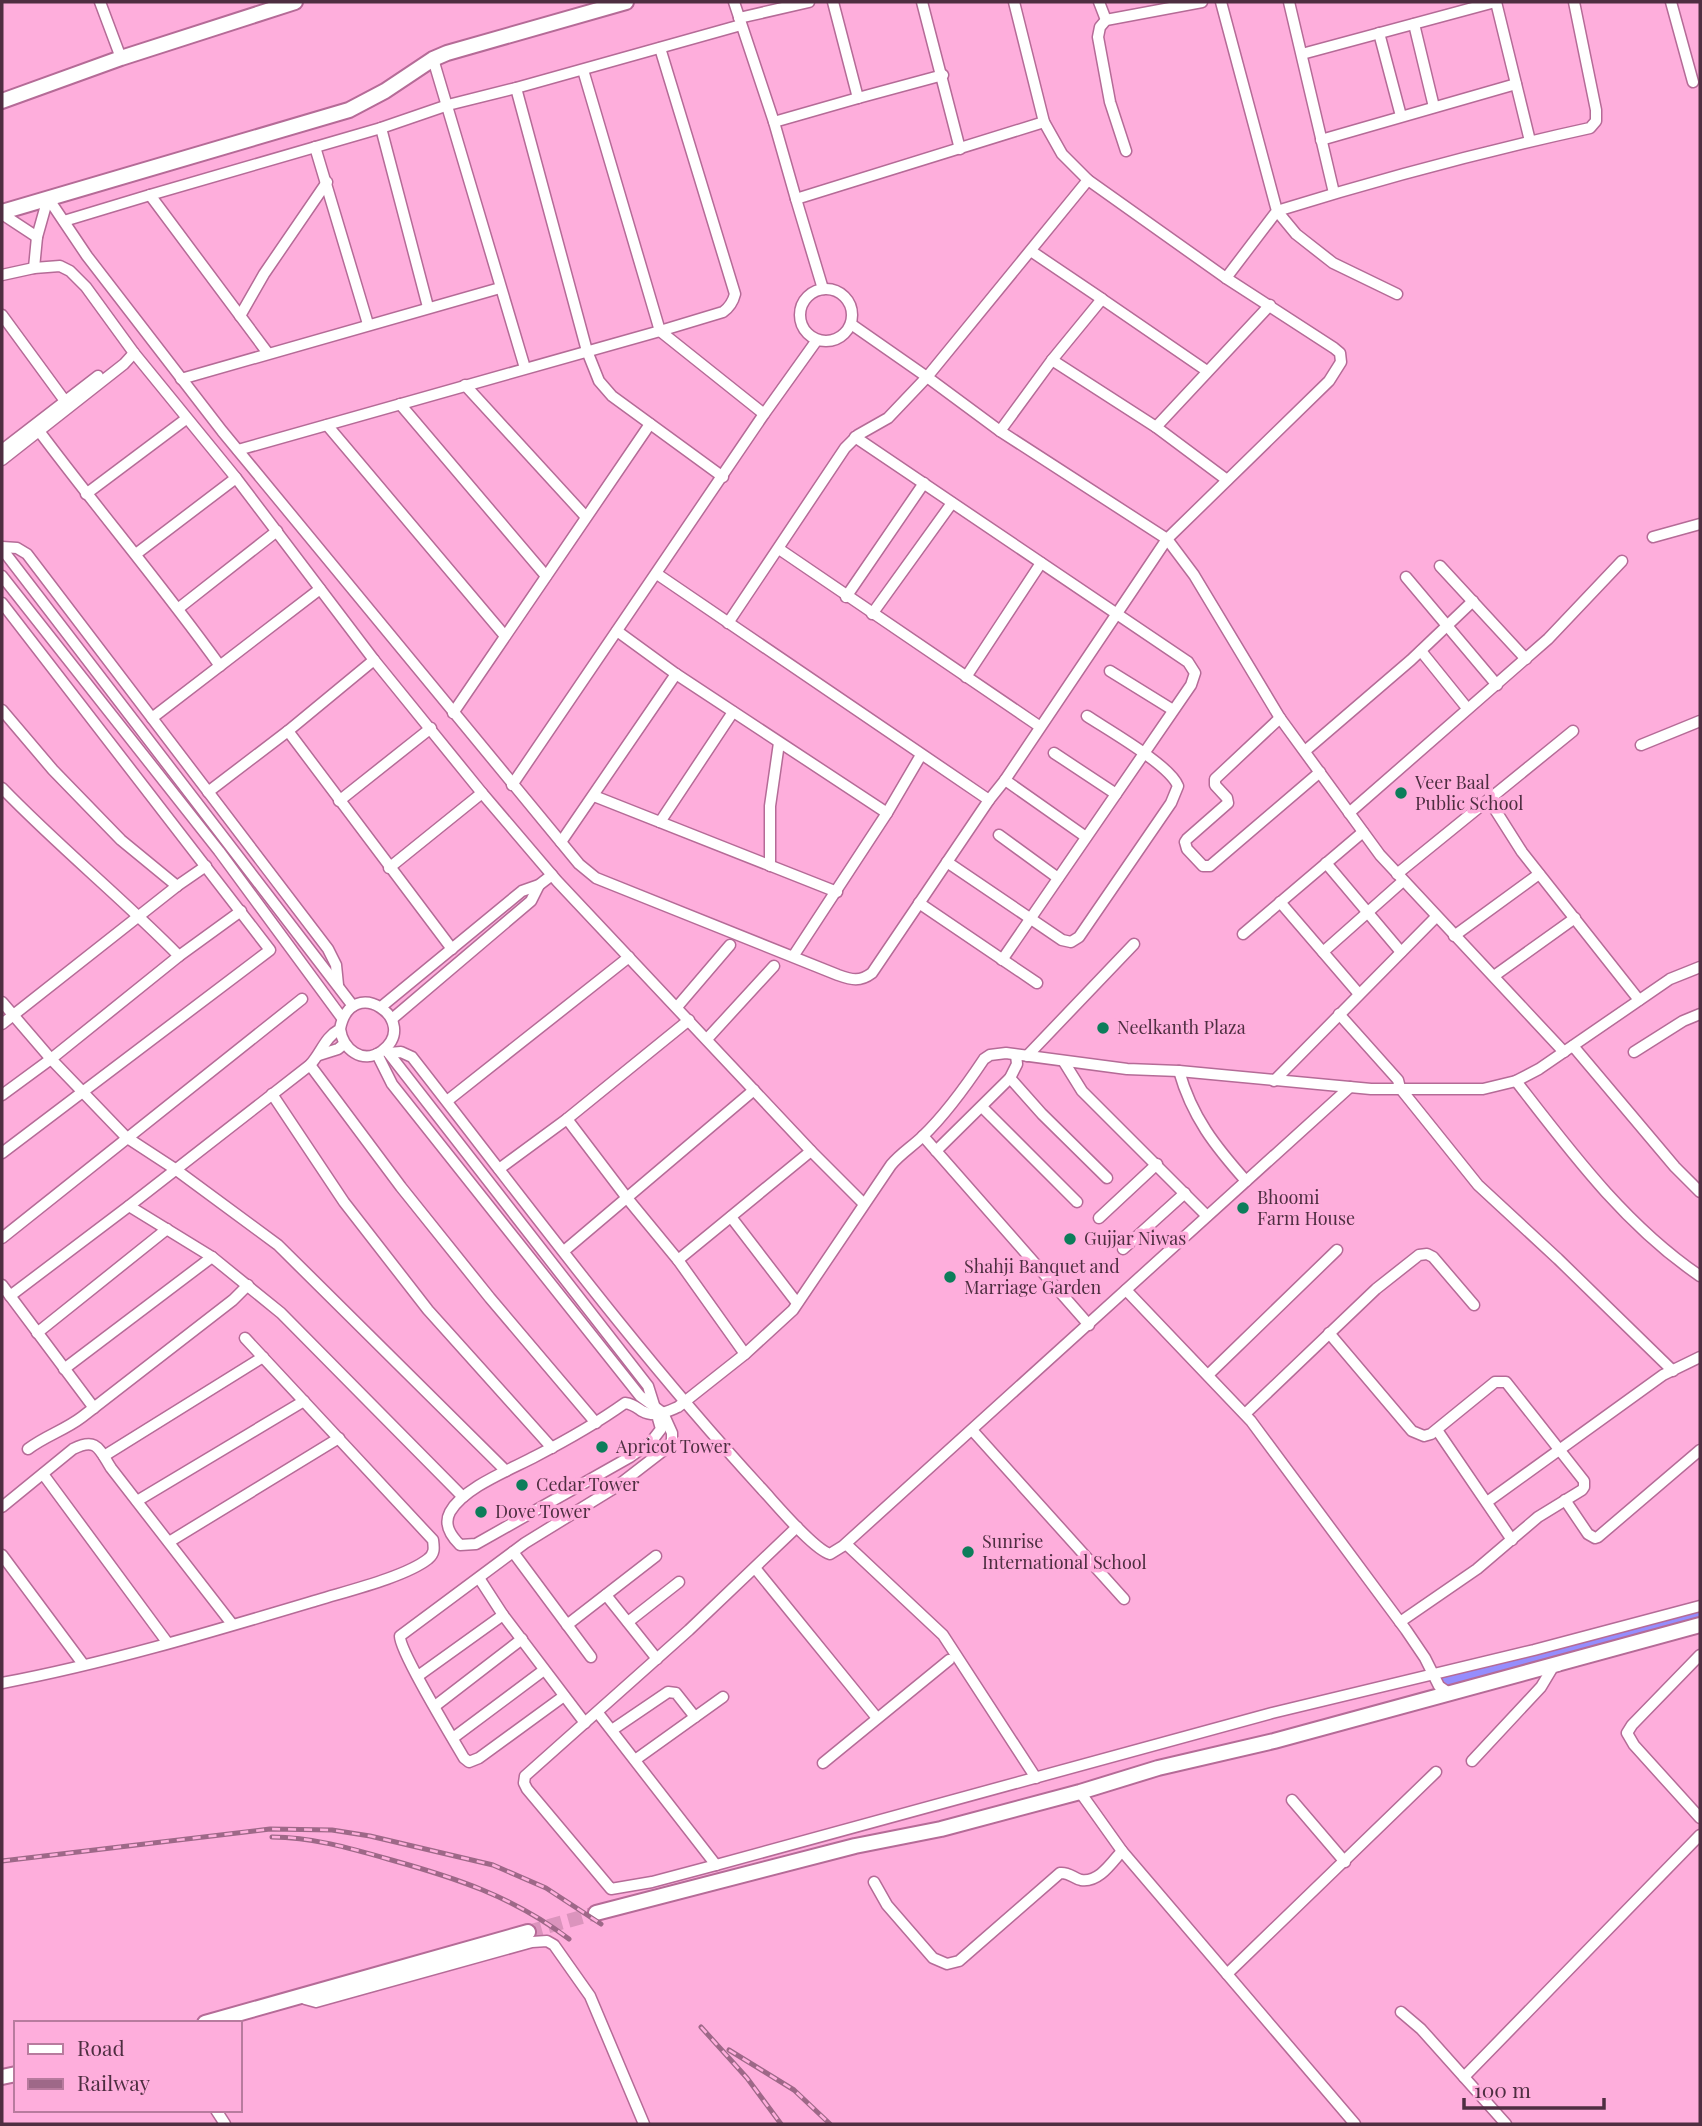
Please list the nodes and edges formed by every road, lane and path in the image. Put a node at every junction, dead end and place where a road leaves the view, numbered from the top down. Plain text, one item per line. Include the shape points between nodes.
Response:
1 (100, 2) edge
2 (295, 2) edge
3 (626, 2) edge
4 (734, 2) edge
5 (810, 2) edge
6 (832, 2) edge
7 (922, 2) edge
8 (1014, 2) edge
9 (1099, 2) edge
10 (1202, 2) edge
11 (1221, 2) edge
12 (1289, 2) edge
13 (1496, 2) edge
14 (1574, 2) edge
15 (1671, 2) edge
16 (1106, 20) junction
17 (740, 21) junction
18 (1414, 23) junction
19 (1379, 33) junction
20 (660, 48) junction
21 (1302, 54) junction
22 (121, 58) junction
23 (433, 58) junction
24 (583, 70) junction
25 (943, 75) junction
26 (1693, 82) dead end
27 (1516, 84) junction
28 (516, 88) junction
29 (858, 98) junction
30 (2, 101) edge
31 (448, 105) junction
32 (1434, 107) junction
33 (1401, 116) junction
34 (774, 122) junction
35 (1044, 122) junction
36 (381, 128) junction
37 (1321, 140) junction
38 (1530, 141) junction
39 (316, 147) junction
40 (960, 149) junction
41 (1126, 151) dead end
42 (1088, 180) junction
43 (327, 182) junction
44 (1334, 193) junction
45 (150, 195) junction
46 (48, 198) junction
47 (796, 199) junction
48 (1277, 211) junction
49 (2, 213) edge
50 (64, 221) junction
51 (37, 237) junction
52 (1031, 251) junction
53 (34, 268) junction
54 (2, 275) edge
55 (1226, 278) junction
56 (500, 288) junction
57 (823, 289) junction
58 (1398, 294) dead end
59 (1102, 299) junction
60 (1270, 305) junction
61 (428, 307) junction
62 (2, 315) edge
63 (240, 316) junction
64 (368, 324) junction
65 (851, 324) junction
66 (660, 331) junction
67 (817, 340) junction
68 (587, 351) junction
69 (267, 352) junction
70 (132, 355) junction
71 (1052, 360) junction
72 (525, 368) junction
73 (1207, 371) junction
74 (927, 377) junction
75 (181, 379) junction
76 (464, 386) junction
77 (65, 401) junction
78 (400, 404) junction
79 (764, 414) junction
80 (186, 419) junction
81 (650, 424) junction
82 (327, 425) junction
83 (1156, 427) junction
84 (38, 431) junction
85 (1000, 431) junction
86 (855, 437) junction
87 (2, 450) edge
88 (238, 450) junction
89 (2, 460) edge
90 (723, 477) junction
91 (236, 478) junction
92 (1227, 480) junction
93 (923, 483) junction
94 (86, 494) junction
95 (952, 503) junction
96 (586, 517) junction
97 (1700, 524) edge
98 (277, 531) junction
99 (1653, 537) dead end
100 (1167, 538) junction
101 (2, 548) edge
102 (779, 549) junction
103 (136, 554) junction
104 (1622, 561) dead end
105 (1041, 563) junction
106 (1440, 566) dead end
107 (657, 574) junction
108 (2, 576) edge
109 (546, 576) junction
110 (1406, 577) dead end
111 (320, 589) junction
112 (846, 597) junction
113 (1473, 601) junction
114 (2, 603) edge
115 (179, 608) junction
116 (872, 614) junction
117 (1115, 614) junction
118 (727, 623) junction
119 (1447, 626) junction
120 (617, 631) junction
121 (505, 636) junction
122 (1421, 651) junction
123 (1526, 659) junction
124 (374, 660) junction
125 (220, 666) junction
126 (1110, 671) dead end
127 (677, 674) junction
128 (966, 677) junction
129 (1497, 685) junction
130 (1467, 708) junction
131 (2, 710) edge
132 (1173, 710) junction
133 (733, 712) junction
134 (453, 713) junction
135 (1087, 716) dead end
136 (152, 718) junction
137 (1280, 718) junction
138 (1700, 721) edge
139 (1039, 726) junction
140 (431, 728) junction
141 (1573, 730) dead end
142 (288, 731) junction
143 (779, 743) junction
144 (1641, 745) dead end
145 (1305, 751) junction
146 (1054, 752) dead end
147 (1143, 753) junction
148 (921, 755) junction
149 (1320, 772) junction
150 (1005, 780) junction
151 (512, 785) junction
152 (2, 788) edge
153 (208, 792) junction
154 (482, 793) junction
155 (1116, 794) junction
156 (594, 796) junction
157 (989, 800) junction
158 (1489, 800) junction
159 (339, 801) junction
160 (1349, 813) junction
161 (887, 814) junction
162 (660, 822) junction
163 (1363, 832) junction
164 (999, 835) dead end
165 (1086, 837) junction
166 (561, 842) junction
167 (947, 862) junction
168 (1326, 863) junction
169 (206, 866) junction
170 (770, 866) junction
171 (389, 868) junction
172 (1539, 874) junction
173 (552, 875) junction
174 (1058, 878) junction
175 (1400, 878) junction
176 (540, 885) junction
177 (177, 886) junction
178 (837, 892) junction
179 (1280, 902) junction
180 (919, 903) junction
181 (241, 911) junction
182 (1368, 913) junction
183 (140, 916) junction
184 (1436, 917) junction
185 (1575, 918) junction
186 (1031, 920) junction
187 (1243, 934) dead end
188 (1454, 936) junction
189 (1134, 944) dead end
190 (730, 946) dead end
191 (452, 949) junction
192 (1323, 952) junction
193 (1401, 952) junction
194 (794, 955) junction
195 (179, 956) junction
196 (629, 957) junction
197 (1002, 960) junction
198 (774, 966) dead end
199 (1700, 967) edge
200 (1494, 976) junction
201 (1037, 983) dead end
202 (338, 985) junction
203 (1359, 994) junction
204 (302, 999) dead end
205 (1639, 1000) junction
206 (2, 1002) edge
207 (353, 1006) junction
208 (381, 1007) junction
209 (677, 1007) junction
210 (1339, 1014) junction
211 (1700, 1014) edge
212 (12, 1016) junction
213 (392, 1019) junction
214 (690, 1020) junction
215 (341, 1023) junction
216 (2, 1024) edge
217 (707, 1039) junction
218 (344, 1044) junction
219 (1569, 1049) junction
220 (384, 1052) junction
221 (1634, 1052) dead end
222 (319, 1055) junction
223 (1016, 1055) junction
224 (1027, 1056) junction
225 (51, 1059) junction
226 (1064, 1062) junction
227 (310, 1065) junction
228 (1180, 1071) junction
229 (1010, 1078) junction
230 (1274, 1081) junction
231 (1516, 1081) junction
232 (1350, 1087) junction
233 (1400, 1088) junction
234 (754, 1090) junction
235 (83, 1093) junction
236 (272, 1094) junction
237 (2, 1095) edge
238 (447, 1101) junction
239 (982, 1107) junction
240 (567, 1119) junction
241 (923, 1136) junction
242 (126, 1137) junction
243 (811, 1151) junction
244 (936, 1151) junction
245 (2, 1153) edge
246 (1157, 1164) junction
247 (175, 1168) junction
248 (499, 1169) junction
249 (1107, 1178) dead end
250 (1246, 1181) junction
251 (1700, 1192) edge
252 (1185, 1193) junction
253 (627, 1198) junction
254 (1077, 1202) dead end
255 (864, 1204) junction
256 (129, 1206) junction
257 (1208, 1216) junction
258 (731, 1217) junction
259 (1099, 1218) dead end
260 (167, 1229) junction
261 (2, 1238) edge
262 (1123, 1249) dead end
263 (1337, 1250) dead end
264 (564, 1251) junction
265 (212, 1257) junction
266 (678, 1260) junction
267 (1700, 1276) edge
268 (2, 1285) edge
269 (248, 1285) junction
270 (1126, 1290) junction
271 (10, 1296) junction
272 (797, 1303) junction
273 (1474, 1305) dead end
274 (1089, 1325) junction
275 (37, 1333) junction
276 (1329, 1334) junction
277 (245, 1338) dead end
278 (744, 1354) junction
279 (263, 1357) junction
280 (1700, 1357) edge
281 (64, 1369) junction
282 (1673, 1371) junction
283 (1208, 1375) junction
284 (304, 1401) junction
285 (684, 1404) junction
286 (94, 1408) junction
287 (658, 1411) junction
288 (1245, 1414) junction
289 (596, 1423) junction
290 (972, 1430) junction
291 (1437, 1430) junction
292 (339, 1438) junction
293 (552, 1448) junction
294 (1561, 1448) junction
295 (27, 1449) dead end
296 (1700, 1450) edge
297 (104, 1456) junction
298 (506, 1471) junction
299 (43, 1474) junction
300 (463, 1497) junction
301 (1565, 1500) junction
302 (137, 1501) junction
303 (1487, 1503) junction
304 (2, 1507) edge
305 (797, 1527) junction
306 (1512, 1540) junction
307 (169, 1542) junction
308 (846, 1544) junction
309 (513, 1552) junction
310 (2, 1555) edge
311 (656, 1556) dead end
312 (755, 1568) junction
313 (479, 1578) junction
314 (679, 1582) dead end
315 (606, 1595) junction
316 (1124, 1599) dead end
317 (1700, 1606) edge
318 (503, 1615) junction
319 (628, 1622) junction
320 (1400, 1622) junction
321 (232, 1624) junction
322 (567, 1625) junction
323 (1700, 1625) edge
324 (522, 1639) junction
325 (167, 1642) junction
326 (1700, 1655) edge
327 (591, 1657) dead end
328 (657, 1659) junction
329 (949, 1660) dead end
330 (83, 1664) junction
331 (1562, 1664) junction
332 (544, 1670) junction
333 (418, 1676) junction
334 (2, 1683) edge
335 (1439, 1683) junction
336 (564, 1696) junction
337 (723, 1697) dead end
338 (435, 1706) junction
339 (598, 1713) junction
340 (695, 1717) junction
341 (877, 1718) junction
342 (585, 1723) junction
343 (612, 1730) junction
344 (453, 1738) junction
345 (635, 1760) junction
346 (1472, 1761) dead end
347 (823, 1763) dead end
348 (1436, 1772) dead end
349 (1036, 1777) junction
350 (1080, 1793) junction
351 (1292, 1800) dead end
352 (1700, 1818) edge
353 (850, 1828) junction
354 (1700, 1835) edge
355 (855, 1846) junction
356 (1122, 1851) junction
357 (1345, 1862) junction
358 (716, 1865) junction
359 (874, 1882) dead end
360 (596, 1913) tunnel mouth
361 (528, 1932) tunnel mouth
362 (1227, 1974) junction
363 (303, 1994) junction
364 (1401, 2012) dead end
365 (212, 2021) edge
366 (1464, 2077) junction
367 (644, 2124) edge
368 (1355, 2124) edge
369 (1506, 2124) edge

1 - 22 street
2 - 22 street
3 - 23 street
4 - 17 street
5 - 17 street
6 - 29 street
7 - 25 street
8 - 35 street
9 - 16 street
10 - 16 street
11 - 48 street
12 - 21 street
13 - 18 street
13 - 27 street
14 - 38 street via 1596,121 1590,128
15 - 26 street
16 - 41 street via 1098,37 1115,125
17 - 20 street
17 - 34 street
18 - 19 street
18 - 32 street
19 - 21 street
19 - 33 street
20 - 24 street
20 - 66 street via 735,294 723,312
21 - 37 street
22 - 30 street
23 - 31 street
23 - 46 street via 349,110
24 - 28 street
24 - 66 street
25 - 29 street
25 - 40 street
27 - 32 street
27 - 38 street
28 - 31 street
28 - 68 street
29 - 34 street
31 - 36 street
31 - 56 street
32 - 33 street
33 - 37 street
34 - 47 street
35 - 40 street
35 - 42 street via 1062,153
36 - 39 street
36 - 61 street
37 - 44 street
38 - 44 street
39 - 43 street
39 - 45 street
40 - 47 street
42 - 52 street
42 - 55 street
43 - 63 street
43 - 64 street
44 - 48 street
45 - 50 street
45 - 63 street
46 - 49 street
46 - 50 street
46 - 51 street
47 - 57 street
48 - 55 street
48 - 58 street via 1296,234 1333,264
49 - 51 street
50 - 75 street
51 - 53 street
52 - 59 street
52 - 74 street
53 - 54 street
53 - 70 street via 60,266 70,271
55 - 60 street
56 - 61 street
56 - 72 street
57 - 65 street via 843,295 849,303
57 - 67 street via 806,299 800,317 803,327
59 - 71 street
59 - 73 street
60 - 73 street
60 - 92 street via 1335,348 1341,362 1329,381
61 - 64 street
62 - 77 street
63 - 69 street
64 - 69 street
65 - 67 street via 837,339
65 - 74 street
66 - 68 street
66 - 79 street
67 - 79 street
68 - 72 street
68 - 81 street via 604,388
69 - 75 street
70 - 77 street
70 - 80 street
70 - 84 street
71 - 83 street
71 - 85 street
72 - 76 street
73 - 83 street
74 - 85 street
74 - 86 street via 888,418
75 - 88 street
76 - 78 street
76 - 96 street
77 - 87 street
78 - 82 street
78 - 109 street
79 - 90 street
80 - 91 street
80 - 94 street
81 - 90 street
81 - 96 street
82 - 88 street
82 - 121 street
83 - 92 street
84 - 89 street
84 - 94 street
85 - 100 street
86 - 93 street
86 - 102 street
88 - 134 street
90 - 107 street
91 - 98 street
91 - 103 street
92 - 100 street
93 - 95 street
93 - 112 street
94 - 103 street
95 - 105 street
95 - 116 street
96 - 109 street
97 - 99 street
98 - 111 street
98 - 115 street
100 - 117 street
100 - 137 street
101 - 136 street via 17,548 27,554
101 - 202 street
102 - 112 street
102 - 118 street
103 - 115 street
104 - 123 street
105 - 117 street
105 - 128 street
106 - 113 street
107 - 118 street
107 - 120 street
108 - 215 street via 219,851
109 - 121 street
110 - 119 street
111 - 124 street
111 - 125 street
112 - 116 street
113 - 119 street
113 - 123 street
114 - 169 street
115 - 125 street
116 - 128 street
117 - 132 street via 1193,666 1194,679
117 - 139 street
118 - 148 street
119 - 122 street
119 - 129 street
120 - 127 street
120 - 151 street
121 - 134 street
122 - 130 street
122 - 145 street
123 - 129 street
124 - 140 street
124 - 142 street
125 - 136 street
126 - 132 street
127 - 133 street
127 - 156 street
128 - 139 street
129 - 130 street
130 - 160 street
131 - 177 street via 101,820
132 - 147 street
133 - 143 street
133 - 162 street
134 - 151 street
135 - 147 street
136 - 153 street
137 - 145 street
137 - 149 street via 1215,779 1228,803 1187,839 1187,849 1203,866 1214,864
138 - 144 street
139 - 150 street
140 - 154 street
140 - 159 street
141 - 158 street
142 - 153 street
142 - 159 street
143 - 161 street
143 - 170 street via 770,806
145 - 149 street
146 - 155 street
147 - 155 street
147 - 186 street via 1176,780 1177,793 1171,803 1075,941 1062,940
148 - 157 street
148 - 161 street
149 - 160 street
150 - 157 street
150 - 165 street
151 - 166 street
152 - 183 street
153 - 202 street via 328,949
154 - 171 street
154 - 173 street
155 - 165 street
156 - 162 street
156 - 166 street
157 - 167 street
158 - 172 street
158 - 175 street
159 - 171 street
160 - 163 street
161 - 178 street
162 - 170 street
163 - 168 street
163 - 175 street
164 - 174 street
165 - 174 street
166 - 194 street via 596,878
167 - 180 street
167 - 186 street
168 - 179 street
168 - 182 street
169 - 177 street
169 - 181 street
170 - 178 street
171 - 191 street
172 - 185 street
172 - 188 street
173 - 176 street
173 - 196 street
174 - 186 street
175 - 182 street
175 - 184 street
176 - 191 street via 522,891
176 - 213 street via 531,901
177 - 183 street
178 - 194 street
179 - 187 street
179 - 192 street
180 - 194 street via 865,979 849,979
180 - 197 street
181 - 195 street
181 - 235 street via 271,950
182 - 192 street
182 - 193 street
183 - 195 street
183 - 212 street
184 - 188 street
184 - 193 street
185 - 200 street
185 - 205 street
186 - 197 street
188 - 200 street
189 - 224 street
190 - 209 street
191 - 208 street
192 - 203 street
193 - 203 street
195 - 225 street
196 - 209 street
196 - 238 street
197 - 201 street
198 - 217 street
199 - 205 street via 1670,979
200 - 219 street
202 - 207 street
203 - 210 street
204 - 242 street
205 - 219 street
206 - 212 street
207 - 208 street via 367,1002
207 - 215 street
208 - 213 street
209 - 214 street
210 - 230 street
210 - 233 street via 1398,1080
211 - 221 street
212 - 216 street
212 - 225 street
213 - 220 street via 394,1029
214 - 217 street
214 - 240 street
215 - 218 street
215 - 222 street via 328,1035
217 - 234 street
218 - 220 street via 366,1056
218 - 222 street
219 - 231 street
219 - 251 street
220 - 238 street via 412,1057
220 - 287 street via 648,1386
220 - 287 street via 392,1084 640,1396
222 - 227 street
223 - 224 street
223 - 229 street
223 - 241 street via 984,1059 950,1108
224 - 226 street
225 - 235 street
225 - 237 street
226 - 228 street
226 - 246 street via 1082,1091
227 - 236 street
227 - 289 street via 489,1298
228 - 230 street
228 - 250 street via 1189,1103
229 - 239 street
229 - 249 street
230 - 232 street
231 - 233 street via 1483,1089
231 - 267 street via 1621,1209 1659,1246
232 - 233 street
232 - 250 street
233 - 282 street via 1478,1185
234 - 243 street
234 - 253 street
235 - 242 street
235 - 245 street
236 - 247 street
236 - 293 street via 344,1202 428,1310
238 - 248 street
239 - 244 street
239 - 254 street
240 - 248 street
240 - 253 street
241 - 244 street
241 - 255 street via 901,1154
242 - 247 street
242 - 261 street
243 - 255 street
243 - 258 street
244 - 274 street
246 - 252 street
246 - 259 street
247 - 256 street
247 - 298 street via 278,1245
248 - 264 street
250 - 257 street
252 - 257 street
252 - 262 street
253 - 264 street
253 - 266 street
255 - 272 street
256 - 260 street
256 - 271 street
257 - 270 street
258 - 266 street
258 - 272 street
260 - 265 street
260 - 275 street
263 - 283 street
264 - 285 street
265 - 269 street
265 - 281 street
266 - 278 street
268 - 271 street
269 - 286 street
269 - 300 street
270 - 274 street
270 - 283 street
271 - 275 street
272 - 278 street
273 - 276 street via 1433,1257 1423,1254 1376,1289
274 - 290 street
275 - 281 street
276 - 288 street
276 - 291 street via 1412,1431 1424,1436
277 - 279 street
278 - 285 street
279 - 284 street
279 - 297 street
280 - 282 street
281 - 286 street
282 - 294 street
283 - 288 street
284 - 292 street
284 - 302 street
285 - 287 street
285 - 305 street
286 - 295 street
287 - 289 street via 645,1412 625,1403
287 - 300 street via 661,1429 630,1457 467,1546 453,1539 447,1521
287 - 309 street via 672,1433 664,1450 616,1487
288 - 320 street
289 - 293 street
290 - 308 street
290 - 316 street
291 - 294 street via 1501,1381
291 - 303 street
292 - 307 street
292 - 321 street via 433,1540 431,1556 366,1585
293 - 298 street
294 - 301 street via 1585,1485
294 - 303 street
296 - 301 street via 1598,1537 1588,1534
297 - 299 street via 85,1443
297 - 302 street
298 - 300 street
299 - 304 street
299 - 325 street
301 - 306 street
302 - 307 street
303 - 306 street
305 - 308 street via 825,1552 836,1552
305 - 312 street
306 - 320 street
307 - 321 street
308 - 349 street via 943,1635
309 - 313 street
309 - 322 street
310 - 330 street
311 - 315 street
312 - 328 street
312 - 341 street
313 - 318 street
313 - 333 street via 400,1636
314 - 319 street
315 - 319 street
315 - 322 street
317 - 335 street via 1534,1650
318 - 324 street
318 - 333 street
319 - 328 street
320 - 335 street
321 - 325 street
322 - 327 street
323 - 331 street
324 - 332 street
324 - 338 street
325 - 330 street
326 - 352 street via 1627,1734
328 - 339 street
329 - 341 street
330 - 334 street
331 - 335 street
331 - 346 street via 1553,1667
332 - 336 street
332 - 344 street
333 - 338 street
335 - 349 street via 1272,1713
335 - 350 street via 1274,1741 1158,1768
336 - 342 street
336 - 344 street via 471,1762
337 - 340 street
338 - 344 street
339 - 342 street
339 - 343 street
340 - 343 street via 676,1693 668,1692
340 - 345 street
341 - 347 street
342 - 358 street via 530,1770 524,1783 611,1889
343 - 345 street
345 - 358 street
348 - 357 street
349 - 353 street
350 - 355 street
350 - 356 street
351 - 357 street
353 - 355 street
353 - 358 street
354 - 366 street
355 - 360 street
356 - 359 street via 1096,1877 1085,1880 1060,1872 953,1964 941,1963 927,1952 887,1905
356 - 362 street
357 - 362 street
361 - 363 street
362 - 368 street
363 - 365 street
363 - 367 street via 316,2002 547,1941 590,1996
364 - 366 street
366 - 369 street

